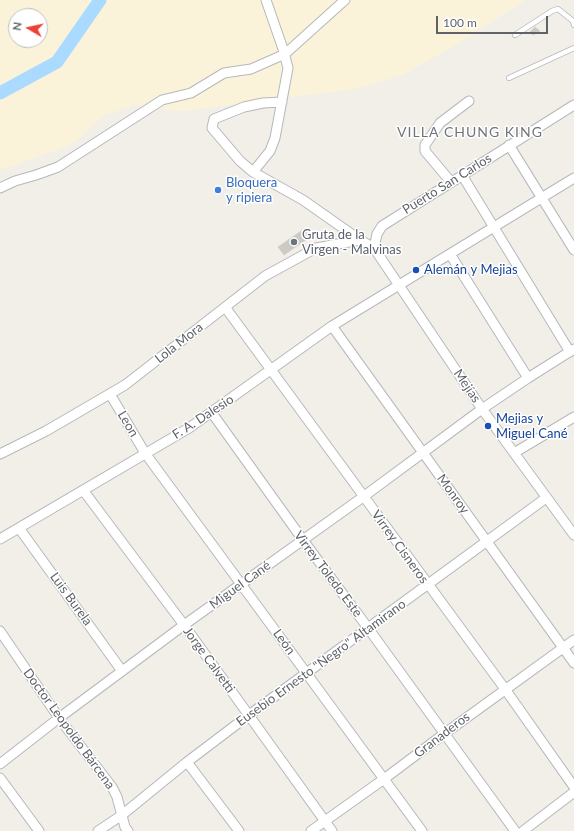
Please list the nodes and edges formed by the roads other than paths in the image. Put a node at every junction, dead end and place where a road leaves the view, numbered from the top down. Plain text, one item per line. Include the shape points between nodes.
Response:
1 (266, 0) edge
2 (345, 0) edge
3 (574, 25) edge
4 (514, 35) dead end
5 (574, 48) edge
6 (284, 54) junction
7 (509, 78) dead end
8 (469, 101) dead end
9 (282, 102) junction
10 (574, 105) edge
11 (509, 145) junction
12 (253, 172) junction
13 (462, 175) junction
14 (574, 178) edge
15 (451, 182) junction
16 (0, 188) edge
17 (542, 197) junction
18 (493, 227) junction
19 (360, 240) junction
20 (374, 248) junction
21 (574, 250) edge
22 (450, 254) junction
23 (398, 284) junction
24 (225, 307) junction
25 (332, 326) junction
26 (572, 350) edge
27 (271, 371) junction
28 (528, 378) junction
29 (110, 394) junction
30 (482, 409) junction
31 (212, 413) junction
32 (572, 422) edge
33 (145, 453) junction
34 (423, 453) junction
35 (514, 453) junction
36 (0, 454) edge
37 (83, 490) junction
38 (363, 496) junction
39 (546, 498) junction
40 (570, 522) edge
41 (19, 528) junction
42 (574, 535) edge
43 (0, 539) edge
44 (303, 540) junction
45 (487, 540) junction
46 (242, 584) junction
47 (428, 584) junction
48 (184, 625) junction
49 (368, 628) junction
50 (0, 631) edge
51 (574, 640) edge
52 (563, 648) junction
53 (574, 663) edge
54 (122, 671) junction
55 (307, 674) junction
56 (505, 689) junction
57 (249, 716) junction
58 (59, 718) junction
59 (444, 734) junction
60 (187, 762) junction
61 (0, 764) edge
62 (0, 778) edge
63 (384, 779) junction
64 (574, 787) edge
65 (574, 792) edge
66 (122, 815) junction
67 (325, 821) junction
68 (39, 831) edge
69 (98, 831) edge
70 (128, 831) edge
71 (239, 831) edge
72 (311, 831) edge
73 (332, 831) edge
74 (422, 831) edge
75 (515, 831) edge
76 (522, 831) edge

1 - 6 street
2 - 6 street
3 - 4 lane via 558,9 552,10
5 - 7 lane
6 - 9 street via 288,68
6 - 16 street via 251,69 224,74 191,93 162,100 58,167 15,180
8 - 15 street via 440,123 425,145 425,151
9 - 12 street via 270,151
9 - 12 street, Mejías via 244,107 214,119 212,128 240,161
10 - 11 street, Puerto San Carlos
11 - 13 street, Puerto San Carlos
11 - 17 street
12 - 19 street, Mejías via 303,200
13 - 15 street, Puerto San Carlos
13 - 18 street
14 - 17 street, F. A. Dalesio
15 - 20 street, Puerto San Carlos via 382,226
17 - 18 street, F. A. Dalesio
17 - 21 street
18 - 22 street, F. A. Dalesio
18 - 26 street
19 - 20 street, Mejías
19 - 24 street, Lola Mora via 316,248 265,276
20 - 23 street, Mejías
22 - 23 street, F. A. Dalesio
22 - 28 street
23 - 25 street, F. A. Dalesio
23 - 30 street, Mejías
24 - 27 street, Virrey Cisneros
24 - 29 street, Lola Mora
25 - 27 street, F. A. Dalesio
25 - 34 street, Monroy
26 - 28 street, Miguel Cané
27 - 31 street, F. A. Dalesio
27 - 38 street, Virrey Cisneros
28 - 30 street, Miguel Cané
29 - 33 street, Leon
29 - 36 street, Lola Mora
30 - 34 street, Miguel Cané
30 - 35 street, Mejías
31 - 33 street, F. A. Dalesio
31 - 44 street, Virrey Toledo Este
32 - 35 street
33 - 37 street, F. A. Dalesio
33 - 46 street, León
34 - 38 street, Miguel Cané
34 - 45 street, Monroy
35 - 39 street, Mejías
37 - 41 street, F. A. Dalesio
37 - 48 street, Jorge Calvetti
38 - 44 street, Miguel Cané
38 - 47 street, Virrey Cisneros
39 - 40 street, Mejías
39 - 45 street, Eusebio Ernesto "Negro" Altamirano
40 - 42 street, Mejías
41 - 43 street, F. A. Dalesio
41 - 54 street, Luis Burela
44 - 46 street, Miguel Cané
44 - 49 street, Virrey Toledo Este
45 - 47 street, Eusebio Ernesto "Negro" Altamirano
45 - 52 street, Monroy
46 - 48 street, Miguel Cané
46 - 55 street, León
47 - 49 street, Eusebio Ernesto "Negro" Altamirano
47 - 56 street, Virrey Cisneros
48 - 54 street, Miguel Cané
48 - 57 street, Jorge Calvetti
49 - 55 street, Eusebio Ernesto "Negro" Altamirano
49 - 59 street, Virrey Toledo Este
50 - 58 street, Doctor Leopoldo Bárcena
51 - 52 street, Granaderos
52 - 53 street, Monroy
52 - 56 street, Granaderos
54 - 58 street, Miguel Cané
55 - 57 street, Eusebio Ernesto "Negro" Altamirano
55 - 63 street, León
56 - 59 street, Granaderos
56 - 64 street, Virrey Cisneros
57 - 60 street, Eusebio Ernesto "Negro" Altamirano
57 - 67 street, Jorge Calvetti
58 - 61 street, Miguel Cané
58 - 66 street, Doctor Leopoldo Bárcena via 112,787
59 - 63 street, Granaderos
59 - 75 street, Virrey Toledo Este
60 - 66 street, Eusebio Ernesto "Negro" Altamirano
60 - 71 street
62 - 68 street
63 - 67 street, Granaderos
63 - 74 street, León
65 - 76 street
66 - 69 street, Eusebio Ernesto "Negro" Altamirano
66 - 70 street, Doctor Leopoldo Bárcena
67 - 72 street, Granaderos
67 - 73 street, Jorge Calvetti

